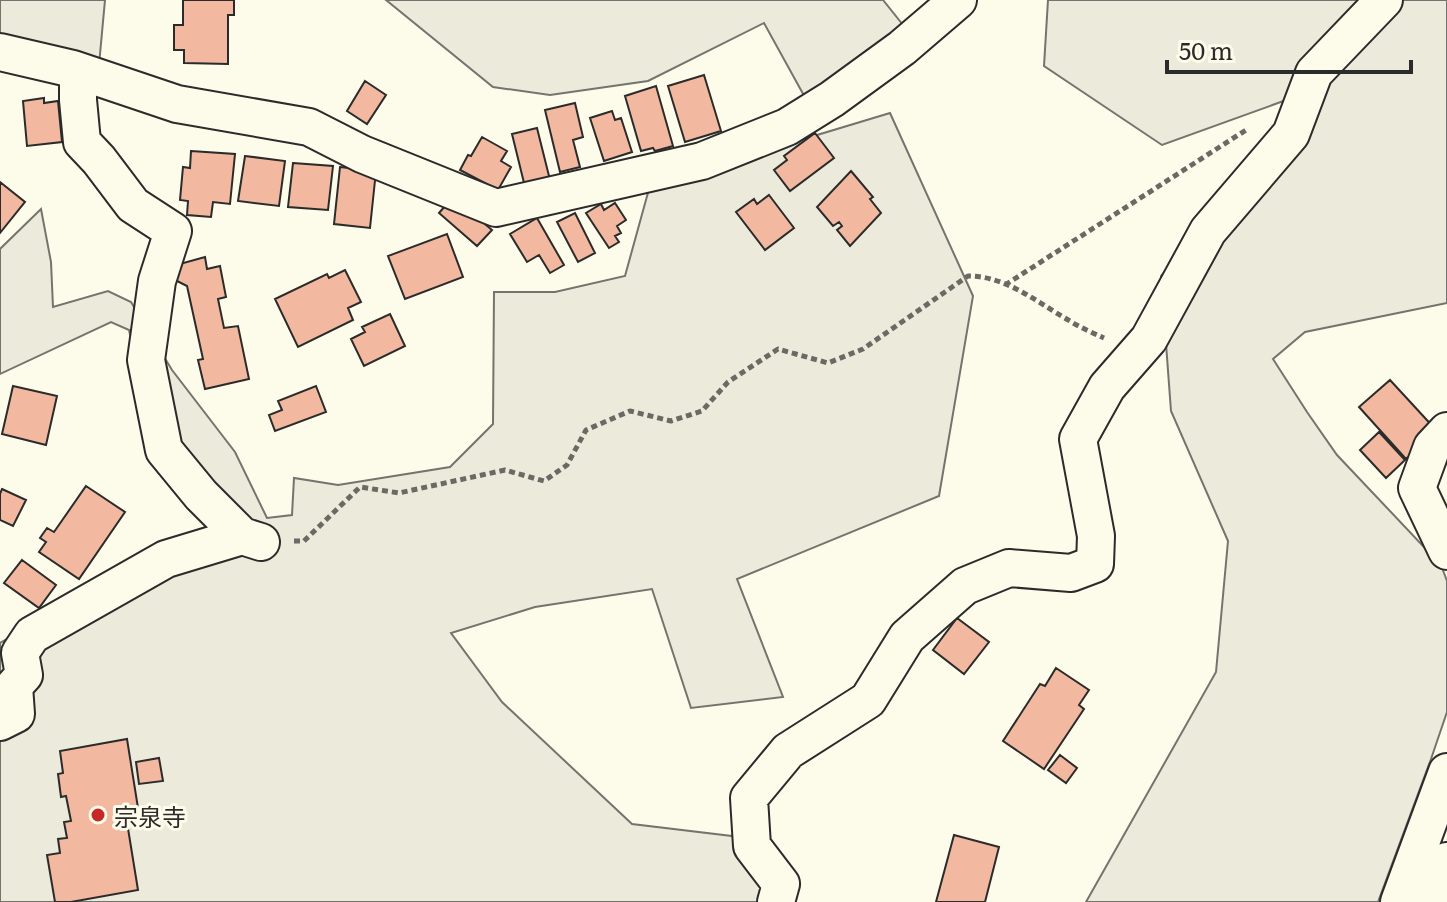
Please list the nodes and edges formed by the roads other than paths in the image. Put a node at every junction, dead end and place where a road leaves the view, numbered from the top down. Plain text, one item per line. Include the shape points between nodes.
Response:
1 (958, 0) edge
2 (1384, 0) edge
3 (0, 52) edge
4 (78, 71) junction
5 (1447, 431) edge
6 (1447, 551) edge
7 (0, 722) edge
8 (1447, 772) edge
9 (1447, 861) edge
10 (776, 902) edge
11 (1399, 902) edge
12 (1433, 902) edge

1 - 4 street via 902,48 787,127 702,161 496,208 309,127 177,104
2 - 10 street via 1314,73 1291,134 1208,231 1149,339 1107,387 1078,439 1096,536 1095,564 1071,573 1009,568 965,586 907,637 868,700 788,751 749,798 752,846 781,884
3 - 4 street
4 - 7 street via 82,142 133,205 173,231 157,281 146,360 164,450 201,495 252,539 166,559 32,635 20,653 24,675 14,686 16,714
5 - 6 street via 1432,447 1417,488
8 - 11 street
9 - 12 street

